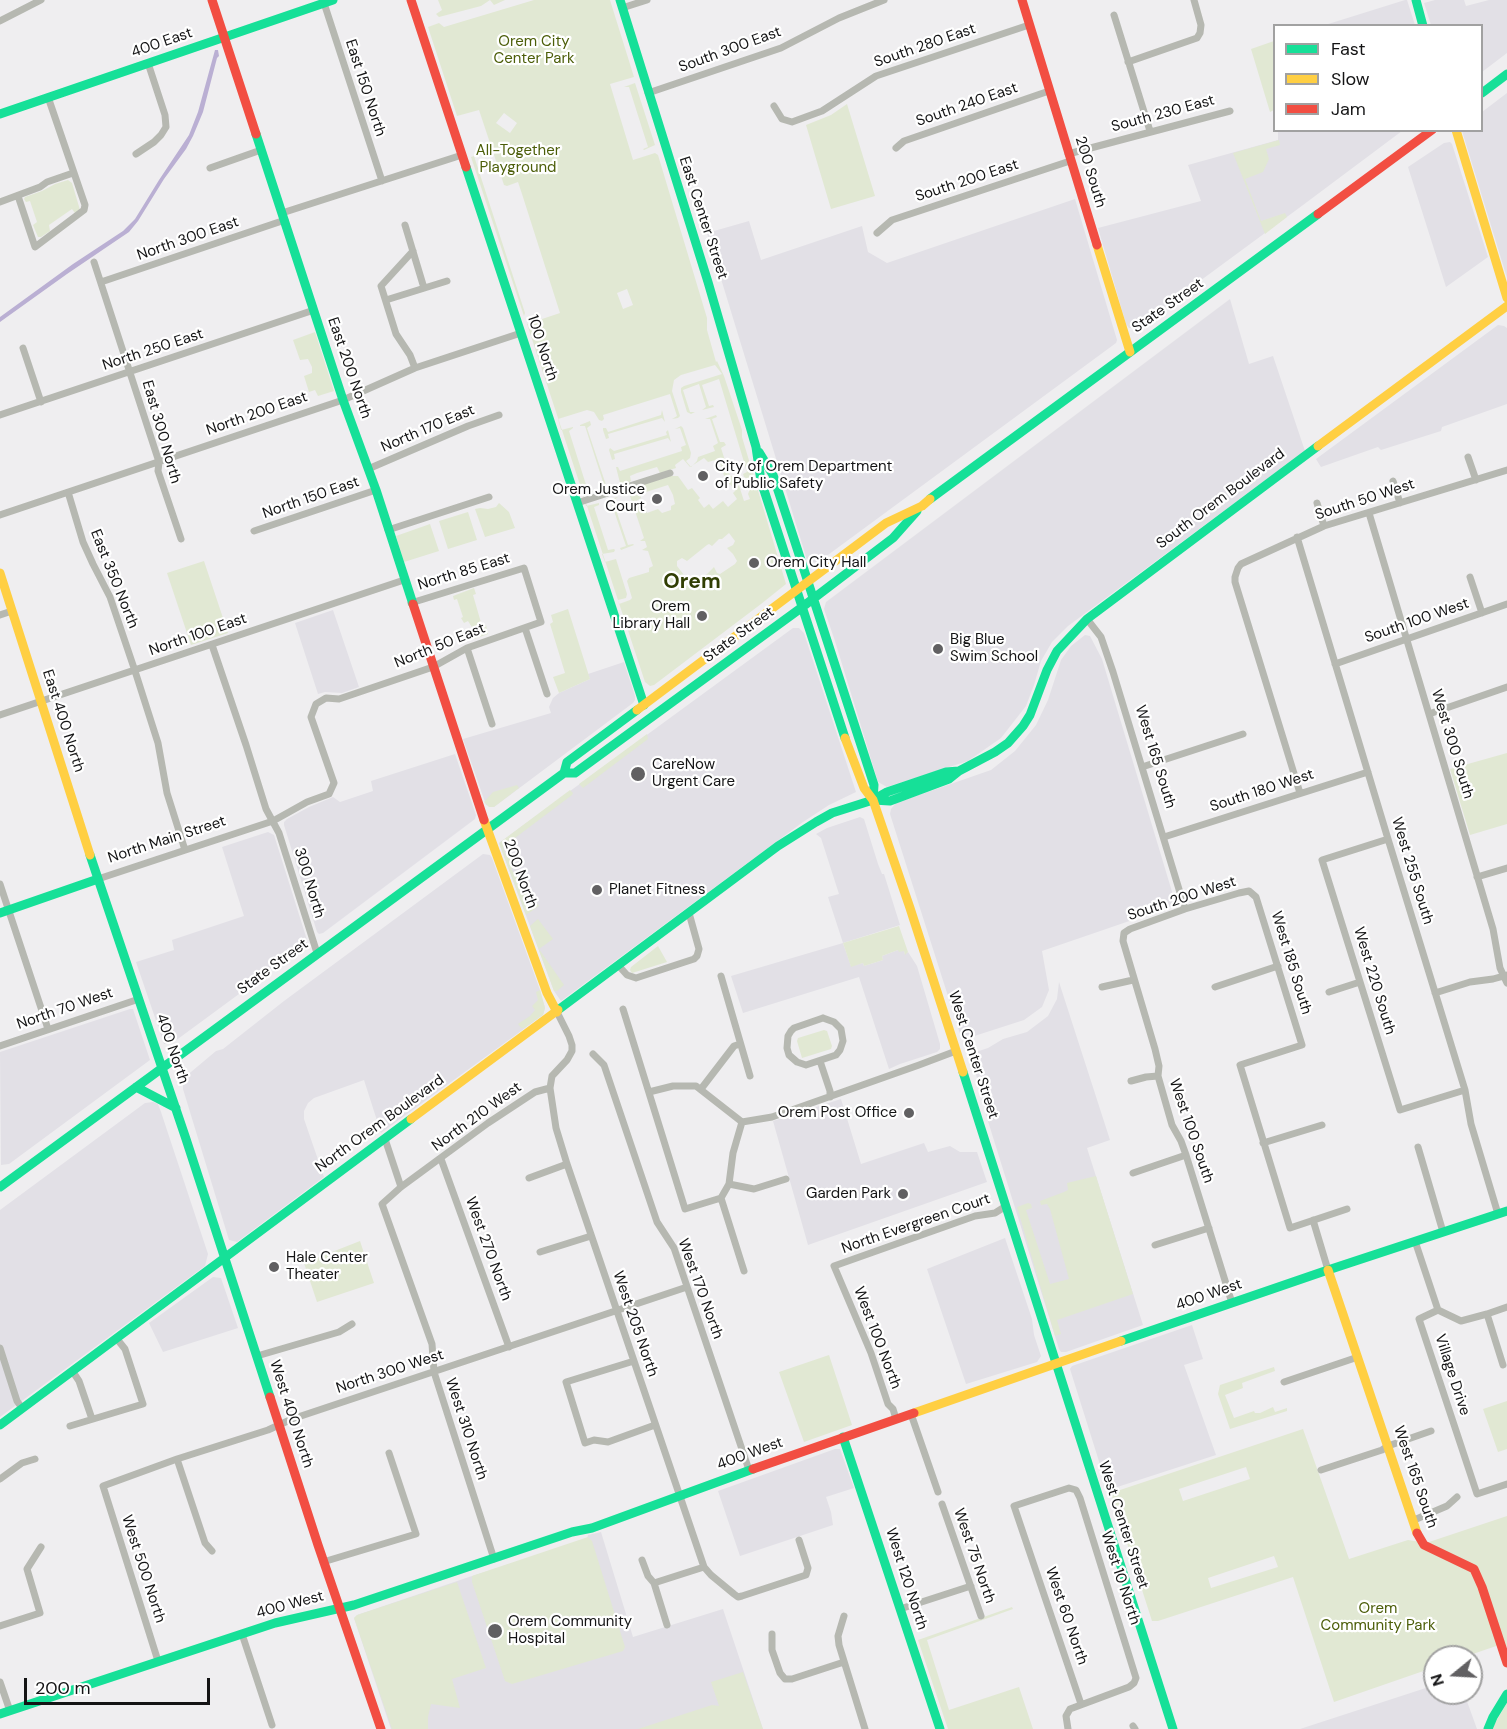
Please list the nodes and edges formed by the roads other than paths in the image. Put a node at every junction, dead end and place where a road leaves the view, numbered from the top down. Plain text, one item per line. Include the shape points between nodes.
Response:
1 (40, 0) edge
2 (212, 0) edge
3 (411, 0) edge
4 (647, 0) edge
5 (884, 0) edge
6 (1022, 0) edge
7 (1194, 0) edge
8 (1416, 0) edge
9 (328, 2) edge
10 (621, 4) edge
11 (1114, 15) dead end
12 (0, 21) edge
13 (1422, 24) edge
14 (1029, 26) junction
15 (224, 37) junction
16 (1128, 62) junction
17 (147, 63) junction
18 (1507, 74) edge
19 (1049, 91) junction
20 (1483, 92) edge
21 (648, 93) junction
22 (48, 97) junction
23 (774, 106) dead end
24 (1230, 111) dead end
25 (0, 114) edge
26 (1150, 131) junction
27 (1429, 132) edge
28 (1457, 132) edge
29 (896, 148) dead end
30 (261, 150) junction
31 (136, 154) dead end
32 (462, 155) junction
33 (1069, 157) junction
34 (210, 168) dead end
35 (74, 173) junction
36 (382, 182) junction
37 (18, 196) junction
38 (0, 202) edge
39 (283, 217) junction
40 (405, 225) dead end
41 (877, 233) dead end
42 (413, 251) junction
43 (94, 262) dead end
44 (447, 281) dead end
45 (101, 282) junction
46 (424, 288) junction
47 (1507, 298) edge
48 (386, 300) junction
49 (1507, 306) edge
50 (314, 310) junction
51 (521, 333) junction
52 (23, 348) dead end
53 (1130, 352) junction
54 (415, 368) junction
55 (129, 372) junction
56 (343, 400) junction
57 (41, 402) junction
58 (0, 415) edge
59 (499, 415) dead end
60 (756, 447) junction
61 (1468, 457) dead end
62 (159, 462) junction
63 (368, 469) junction
64 (1507, 470) edge
65 (670, 473) dead end
66 (1476, 480) junction
67 (1393, 481) dead end
68 (376, 490) junction
69 (68, 492) junction
70 (489, 497) dead end
71 (577, 503) junction
72 (1317, 503) dead end
73 (1400, 503) junction
74 (921, 506) junction
75 (1369, 513) junction
76 (0, 514) edge
77 (1324, 526) junction
78 (388, 530) junction
79 (254, 531) dead end
80 (1298, 537) junction
81 (181, 540) dead end
82 (0, 573) edge
83 (1470, 577) dead end
84 (404, 580) junction
85 (808, 582) junction
86 (796, 591) junction
87 (813, 599) junction
88 (411, 603) junction
89 (1507, 604) edge
90 (801, 608) junction
91 (12, 611) junction
92 (1482, 613) junction
93 (0, 615) edge
94 (1087, 619) junction
95 (541, 622) joint
96 (525, 628) junction
97 (1406, 640) junction
98 (212, 645) junction
99 (467, 648) junction
100 (1335, 664) junction
101 (433, 667) junction
102 (135, 671) junction
103 (1507, 687) edge
104 (547, 694) dead end
105 (41, 701) junction
106 (644, 705) junction
107 (1429, 714) junction
108 (0, 715) edge
109 (492, 724) dead end
110 (632, 732) junction
111 (1243, 734) dead end
112 (459, 746) joint
113 (1142, 767) junction
114 (1368, 772) junction
115 (564, 773) junction
116 (334, 783) joint
117 (1300, 793) junction
118 (873, 800) junction
119 (273, 821) junction
120 (488, 829) junction
121 (1164, 837) junction
122 (1388, 839) junction
123 (185, 850) junction
124 (1507, 867) edge
125 (1477, 877) junction
126 (98, 879) junction
127 (0, 884) edge
128 (1249, 891) joint
129 (1185, 909) junction
130 (4, 911) edge
131 (689, 913) junction
132 (1124, 933) joint
133 (317, 953) junction
134 (618, 965) junction
135 (1278, 966) junction
136 (721, 976) dead end
137 (1506, 978) edge
138 (1133, 980) junction
139 (1360, 982) junction
140 (1102, 987) dead end
141 (1215, 987) dead end
142 (1329, 992) dead end
143 (1435, 993) junction
144 (139, 999) junction
145 (623, 1009) dead end
146 (557, 1011) junction
147 (48, 1029) junction
148 (740, 1044) junction
149 (0, 1046) edge
150 (956, 1051) junction
151 (593, 1054) dead end
152 (820, 1061) junction
153 (162, 1068) junction
154 (750, 1076) dead end
155 (1158, 1076) junction
156 (1131, 1081) dead end
157 (136, 1087) junction
158 (550, 1088) junction
159 (701, 1089) junction
160 (1465, 1090) junction
161 (650, 1092) junction
162 (830, 1097) junction
163 (176, 1108) junction
164 (742, 1122) junction
165 (1322, 1125) dead end
166 (384, 1139) junction
167 (1263, 1143) junction
168 (1418, 1147) dead end
169 (1186, 1155) junction
170 (441, 1160) junction
171 (567, 1164) junction
172 (1133, 1173) dead end
173 (529, 1178) dead end
174 (786, 1179) dead end
175 (729, 1184) junction
176 (0, 1187) edge
177 (401, 1187) junction
178 (721, 1198) junction
179 (382, 1204) joint
180 (1006, 1206) junction
181 (1347, 1209) dead end
182 (1503, 1212) edge
183 (1313, 1220) junction
184 (1209, 1228) junction
185 (1443, 1232) junction
186 (591, 1236) junction
187 (1415, 1241) junction
188 (1155, 1245) dead end
189 (540, 1252) dead end
190 (225, 1257) junction
191 (834, 1266) joint
192 (1328, 1270) junction
193 (744, 1271) dead end
194 (687, 1287) junction
195 (1232, 1303) junction
196 (1507, 1307) edge
197 (1438, 1310) junction
198 (616, 1311) junction
199 (1487, 1314) junction
200 (352, 1324) dead end
201 (117, 1339) junction
202 (509, 1347) junction
203 (0, 1348) edge
204 (257, 1356) junction
205 (1358, 1357) junction
206 (634, 1361) junction
207 (1055, 1364) junction
208 (1503, 1365) dead end
209 (73, 1372) junction
210 (434, 1372) junction
211 (1284, 1382) dead end
212 (22, 1408) junction
213 (911, 1414) junction
214 (92, 1419) junction
215 (896, 1419) junction
216 (278, 1424) junction
217 (0, 1425) edge
218 (655, 1425) junction
219 (70, 1426) dead end
220 (1431, 1431) dead end
221 (843, 1437) junction
222 (1388, 1446) junction
223 (389, 1453) dead end
224 (35, 1459) dead end
225 (177, 1459) junction
226 (749, 1470) junction
227 (1321, 1470) dead end
228 (0, 1479) edge
229 (1507, 1484) edge
230 (103, 1486) joint
231 (938, 1492) dead end
232 (680, 1496) junction
233 (1457, 1497) dead end
234 (942, 1504) dead end
235 (1014, 1506) joint
236 (1414, 1520) junction
237 (799, 1540) dead end
238 (41, 1547) dead end
239 (212, 1551) dead end
240 (494, 1559) junction
241 (642, 1560) dead end
242 (323, 1562) junction
243 (704, 1567) junction
244 (654, 1583) junction
245 (971, 1586) junction
246 (340, 1607) junction
247 (900, 1610) junction
248 (844, 1616) dead end
249 (981, 1616) dead end
250 (667, 1625) dead end
251 (0, 1626) edge
252 (242, 1634) junction
253 (772, 1634) dead end
254 (158, 1661) junction
255 (844, 1662) junction
256 (1507, 1663) edge
257 (0, 1682) edge
258 (1507, 1694) edge
259 (1081, 1704) junction
260 (5, 1712) edge
261 (272, 1725) dead end
262 (381, 1729) edge
263 (865, 1729) edge
264 (940, 1729) edge
265 (1068, 1729) edge
266 (1173, 1729) edge
267 (1488, 1729) edge

1 - 12 street
2 - 15 main road, East 200 North
3 - 32 main road, 100 North
4 - 10 street
5 - 21 street, South 300 East via 781,48
6 - 14 main road, 200 South
7 - 16 street via 1201,25 1197,38
8 - 13 main road
9 - 15 main road, 400 East
9 - 36 street, East 150 North
10 - 21 main road, East Center Street
11 - 16 street
14 - 19 main road, 200 South
14 - 23 street, South 280 East via 876,76 822,111 793,122 782,119
15 - 17 main road, 400 East
15 - 30 main road, East 200 North
16 - 26 street
17 - 22 main road, 400 East
17 - 31 street via 166,127 154,142
18 - 20 main road
19 - 29 street, South 240 East via 904,141
19 - 33 main road, 200 South
21 - 60 main road, East Center Street
22 - 25 main road, 400 East
22 - 35 street
24 - 26 street, South 230 East
26 - 33 street, South 230 East
27 - 53 main road, State Street
28 - 47 main road
30 - 34 street
30 - 39 main road, East 200 North
32 - 36 street, North 300 East
32 - 51 main road, 100 North
33 - 41 street, South 200 East via 892,220
33 - 53 main road, 200 South
35 - 37 street
35 - 37 street via 84,210 35,247
36 - 39 street, North 300 East
37 - 38 street
39 - 45 street, North 300 East
39 - 50 main road, East 200 North
40 - 42 street
42 - 46 street
42 - 48 street via 381,286
43 - 45 street, East 300 North
44 - 46 street
45 - 55 street, East 300 North
46 - 48 street
48 - 54 street via 396,334
49 - 94 main road, South Orem Boulevard
50 - 55 street, North 250 East
50 - 56 main road, East 200 North
51 - 54 street, North 200 East
51 - 71 main road, 100 North
52 - 57 street
53 - 74 main road, State Street
54 - 56 street, North 200 East
55 - 57 street, North 250 East
55 - 62 street, East 300 North
56 - 62 street, North 200 East
56 - 63 main road, East 200 North
57 - 58 street, North 250 East
59 - 63 street, North 170 East
60 - 85 main road, East Center Street via 773,475
60 - 86 main road, East Center Street via 761,481
61 - 66 street
62 - 69 street, North 200 East
62 - 81 street, East 300 North via 158,471
63 - 68 main road, East 200 North
64 - 66 street, South 50 West
65 - 71 street
66 - 73 street, South 50 West
67 - 73 street
68 - 78 main road, East 200 North
68 - 79 street, North 150 East
69 - 76 street, North 200 East
69 - 102 street, East 350 North via 83,542 110,597
70 - 78 street
71 - 106 main road, 100 North
72 - 77 street
73 - 75 street, South 50 West
74 - 85 main road, State Street via 886,523
74 - 87 main road, State Street via 893,538
75 - 77 street, South 50 West
75 - 97 street, West 300 South
77 - 80 street, South 50 West
78 - 84 main road, East 200 North
80 - 100 street, West 255 South
80 - 117 street, South 50 West via 1241,564 1235,582
82 - 91 main road, East 400 North
83 - 92 street
84 - 88 main road, East 200 North
84 - 98 street, North 100 East
85 - 86 main road, State Street
85 - 87 main road, East Center Street
86 - 90 main road, East Center Street
86 - 106 main road, State Street
87 - 90 main road, State Street
87 - 118 main road, West Center Street via 874,785
88 - 95 street, North 85 East via 524,568
88 - 101 main road, East 200 North
89 - 92 street, South 100 West
90 - 110 main road, State Street
90 - 118 main road, West Center Street via 864,788
91 - 93 street
91 - 105 main road, East 400 North
92 - 97 street, South 100 West
94 - 113 street, West 165 South via 1101,637
94 - 118 main road, South Orem Boulevard via 1052,659 1023,726 1008,743 949,779 890,801
95 - 96 street, North 50 East
96 - 99 street, North 50 East
96 - 104 street
97 - 100 street, South 100 West
97 - 107 street, West 300 South
98 - 102 street, North 100 East
98 - 119 street
99 - 101 street, North 50 East
99 - 109 street
100 - 114 street, West 255 South
101 - 112 main road, East 200 North
101 - 116 street, North 50 East via 316,704 311,717
102 - 105 street, North 100 East
102 - 123 street, East 350 North
103 - 107 street
105 - 108 street, North 100 East
105 - 126 main road, East 400 North
106 - 110 main road
106 - 115 main road, State Street via 567,762
107 - 125 street, West 300 South
110 - 115 main road, State Street via 575,773
111 - 113 street
112 - 120 main road, 200 North
113 - 121 street, West 165 South
114 - 117 street, South 180 West
114 - 122 street, West 255 South
115 - 120 main road, State Street
116 - 119 street, North Main Street via 329,794
117 - 121 street, South 180 West
118 - 131 main road, North Orem Boulevard via 826,816 778,846
118 - 150 main road, West Center Street
119 - 123 street, North Main Street
119 - 133 street, 300 North
120 - 133 main road, State Street
120 - 146 main road, 200 North
121 - 129 street, West 165 South
122 - 139 street, West 220 South via 1322,860
122 - 143 street, West 255 South
123 - 126 street, North Main Street
124 - 125 street
125 - 137 street, West 300 South via 1500,968
126 - 130 main road, North Main Street
126 - 144 main road
127 - 130 street
128 - 129 street, South 200 West
128 - 135 street, West 185 South via 1256,897
129 - 132 street, South 200 West
130 - 147 street
131 - 134 main road, North Orem Boulevard
131 - 134 street via 699,949 694,959 636,978
132 - 138 street, West 100 South
133 - 153 main road, State Street
134 - 146 main road, North Orem Boulevard
135 - 141 street
135 - 167 street, West 185 South via 1302,1045 1240,1065
136 - 148 street
137 - 143 street via 1470,982
138 - 140 street
138 - 155 street, West 100 South via 1155,1049
139 - 142 street
139 - 160 street, West 220 South via 1400,1110
143 - 160 street, West 255 South
144 - 147 street, North 70 West
144 - 153 main road, 400 North
145 - 161 street
146 - 158 street via 572,1051 552,1076
146 - 166 main road, North Orem Boulevard
147 - 149 street, North 70 West
148 - 154 street
148 - 159 street via 734,1046
150 - 162 street
150 - 180 main road, West Center Street
151 - 194 street, West 170 North via 604,1065 657,1222 674,1248
152 - 152 street via 806,1065 797,1062 789,1054 787,1041 794,1028 823,1018 841,1029 843,1041 836,1055
152 - 162 street
153 - 157 main road, State Street
153 - 163 main road, 400 North
155 - 156 street
155 - 169 street, West 100 South via 1172,1125
157 - 163 main road
157 - 176 main road, State Street
158 - 170 street, North 210 West via 535,1092 488,1123
158 - 171 street, West 205 North
159 - 161 street via 673,1086
159 - 164 street
160 - 182 street, West 255 South via 1471,1124
161 - 178 street via 685,1209
162 - 164 street via 772,1117
163 - 190 main road, West 400 North
164 - 175 street
165 - 167 street
166 - 177 street
166 - 190 main road, North Orem Boulevard
167 - 183 street via 1290,1228
168 - 185 street
169 - 172 street
169 - 184 street, West 100 South
170 - 177 street, North 210 West
170 - 202 street, West 270 North
171 - 173 street
171 - 186 street, West 205 North
174 - 175 street via 754,1189
175 - 178 street
177 - 179 street, North 210 West
178 - 193 street
179 - 210 street, West 310 North via 432,1344
180 - 191 street, North Evergreen Court
180 - 207 main road, West Center Street
181 - 183 street
182 - 185 main road, 400 West
183 - 192 street
184 - 188 street
184 - 195 street, West 100 South
185 - 187 main road, 400 West
186 - 189 street
186 - 198 street, West 205 North
187 - 192 main road, 400 West
187 - 197 street
190 - 201 main road, North Orem Boulevard
190 - 204 main road, West 400 North
191 - 215 street, West 100 North
192 - 195 main road, 400 West
192 - 205 main road, West 165 South
194 - 198 street, North 300 West
194 - 226 street, West 170 North
195 - 207 main road, 400 West
196 - 199 street
197 - 199 street via 1461,1321
197 - 229 street, Village Drive via 1419,1319 1477,1494
198 - 202 street, North 300 West
198 - 206 street, West 205 North
199 - 208 street
200 - 204 street via 339,1332
201 - 209 main road, North Orem Boulevard
201 - 214 street via 125,1349 143,1404
202 - 210 street, North 300 West
203 - 212 street
204 - 216 main road, West 400 North
205 - 211 street
205 - 222 main road, West 165 South
206 - 218 street, West 205 North
206 - 218 street via 566,1382 585,1443 608,1442
207 - 213 main road, 400 West
207 - 266 main road, West Center Street
209 - 212 main road, North Orem Boulevard
209 - 214 street
210 - 216 street, North 300 West
210 - 240 street, West 310 North
212 - 217 main road, North Orem Boulevard
213 - 215 main road, 400 West
213 - 231 street, West 75 North
214 - 219 street
215 - 221 main road, 400 West
216 - 225 street, North 300 West
216 - 242 main road, West 400 North
218 - 232 street, West 205 North
220 - 222 street
221 - 226 main road, 400 West
221 - 247 main road, West 120 North
222 - 227 street
222 - 236 main road, West 165 South
223 - 242 street via 416,1534
224 - 228 street
225 - 230 street, North 300 West
225 - 239 street via 205,1543
226 - 232 main road, 400 West
230 - 254 street, West 500 North
232 - 240 main road, 400 West
232 - 243 street, West 205 North
233 - 236 street via 1447,1506
234 - 245 street, West 75 North
235 - 259 street, West 60 North
235 - 259 street, West 10 North via 1065,1488 1076,1490 1081,1503 1136,1678 1129,1687
236 - 256 main road, West 165 South via 1424,1545 1474,1569
237 - 243 street via 808,1568 803,1577 738,1597
238 - 251 street via 27,1569 40,1613
240 - 246 main road, 400 West
241 - 244 street
242 - 246 main road, West 400 North
243 - 244 street
244 - 250 street
245 - 247 street
245 - 249 street, West 75 North
246 - 252 main road, 400 West
246 - 262 main road, West 400 North
247 - 264 main road, West 120 North
248 - 255 street via 838,1636
252 - 254 main road, 400 West
252 - 261 street
253 - 255 street via 772,1650 785,1679
254 - 260 main road, 400 West
255 - 263 street
257 - 260 street
258 - 267 main road
259 - 265 street via 1066,1716

